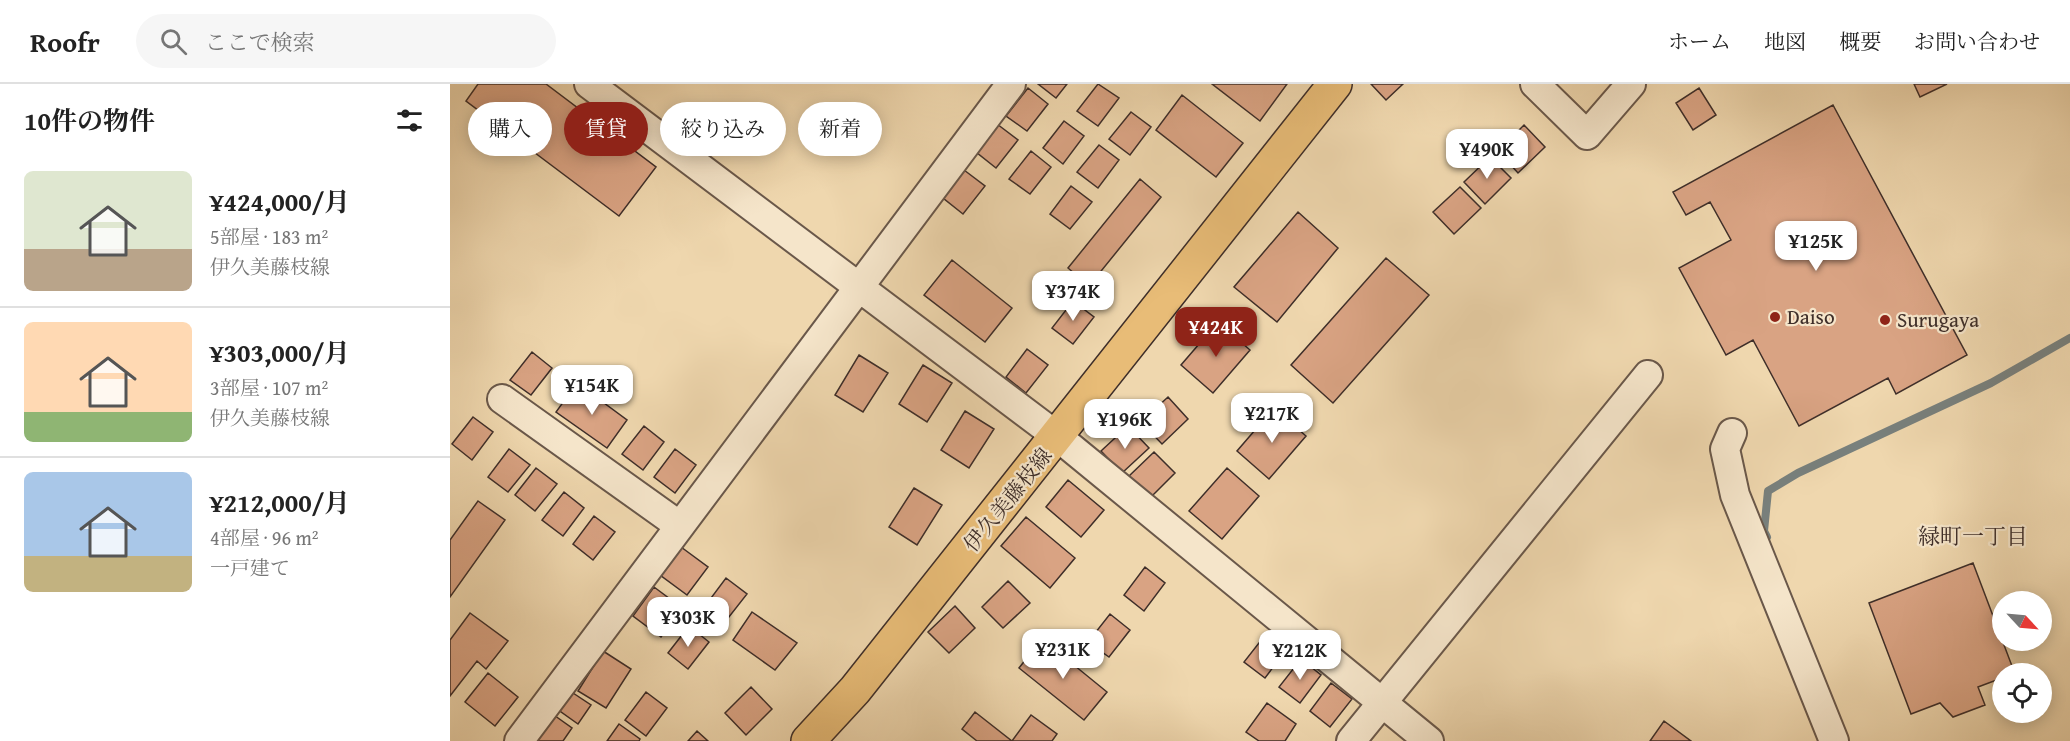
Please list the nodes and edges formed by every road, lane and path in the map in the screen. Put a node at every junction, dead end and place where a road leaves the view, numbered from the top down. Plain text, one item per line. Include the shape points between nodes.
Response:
1 (590, 84) edge
2 (1011, 84) edge
3 (1335, 84) edge
4 (1536, 84) edge
5 (1631, 84) edge
6 (858, 287) junction
7 (1648, 375) dead end
8 (502, 399) dead end
9 (1732, 433) dead end
10 (1058, 437) junction
11 (680, 526) junction
12 (1382, 703) junction
13 (519, 741) edge
14 (808, 741) edge
15 (1352, 741) edge
16 (1429, 741) edge
17 (1834, 741) edge

1 - 6 street
2 - 6 street
3 - 10 main road, 伊久美藤枝線
4 - 5 street via 1587,135
6 - 10 street
6 - 11 street
7 - 12 street
8 - 11 street
9 - 17 street via 1725,449 1736,495
10 - 12 street
10 - 14 main road, 伊久美藤枝線 via 855,690
11 - 13 street
12 - 15 street
12 - 16 street

